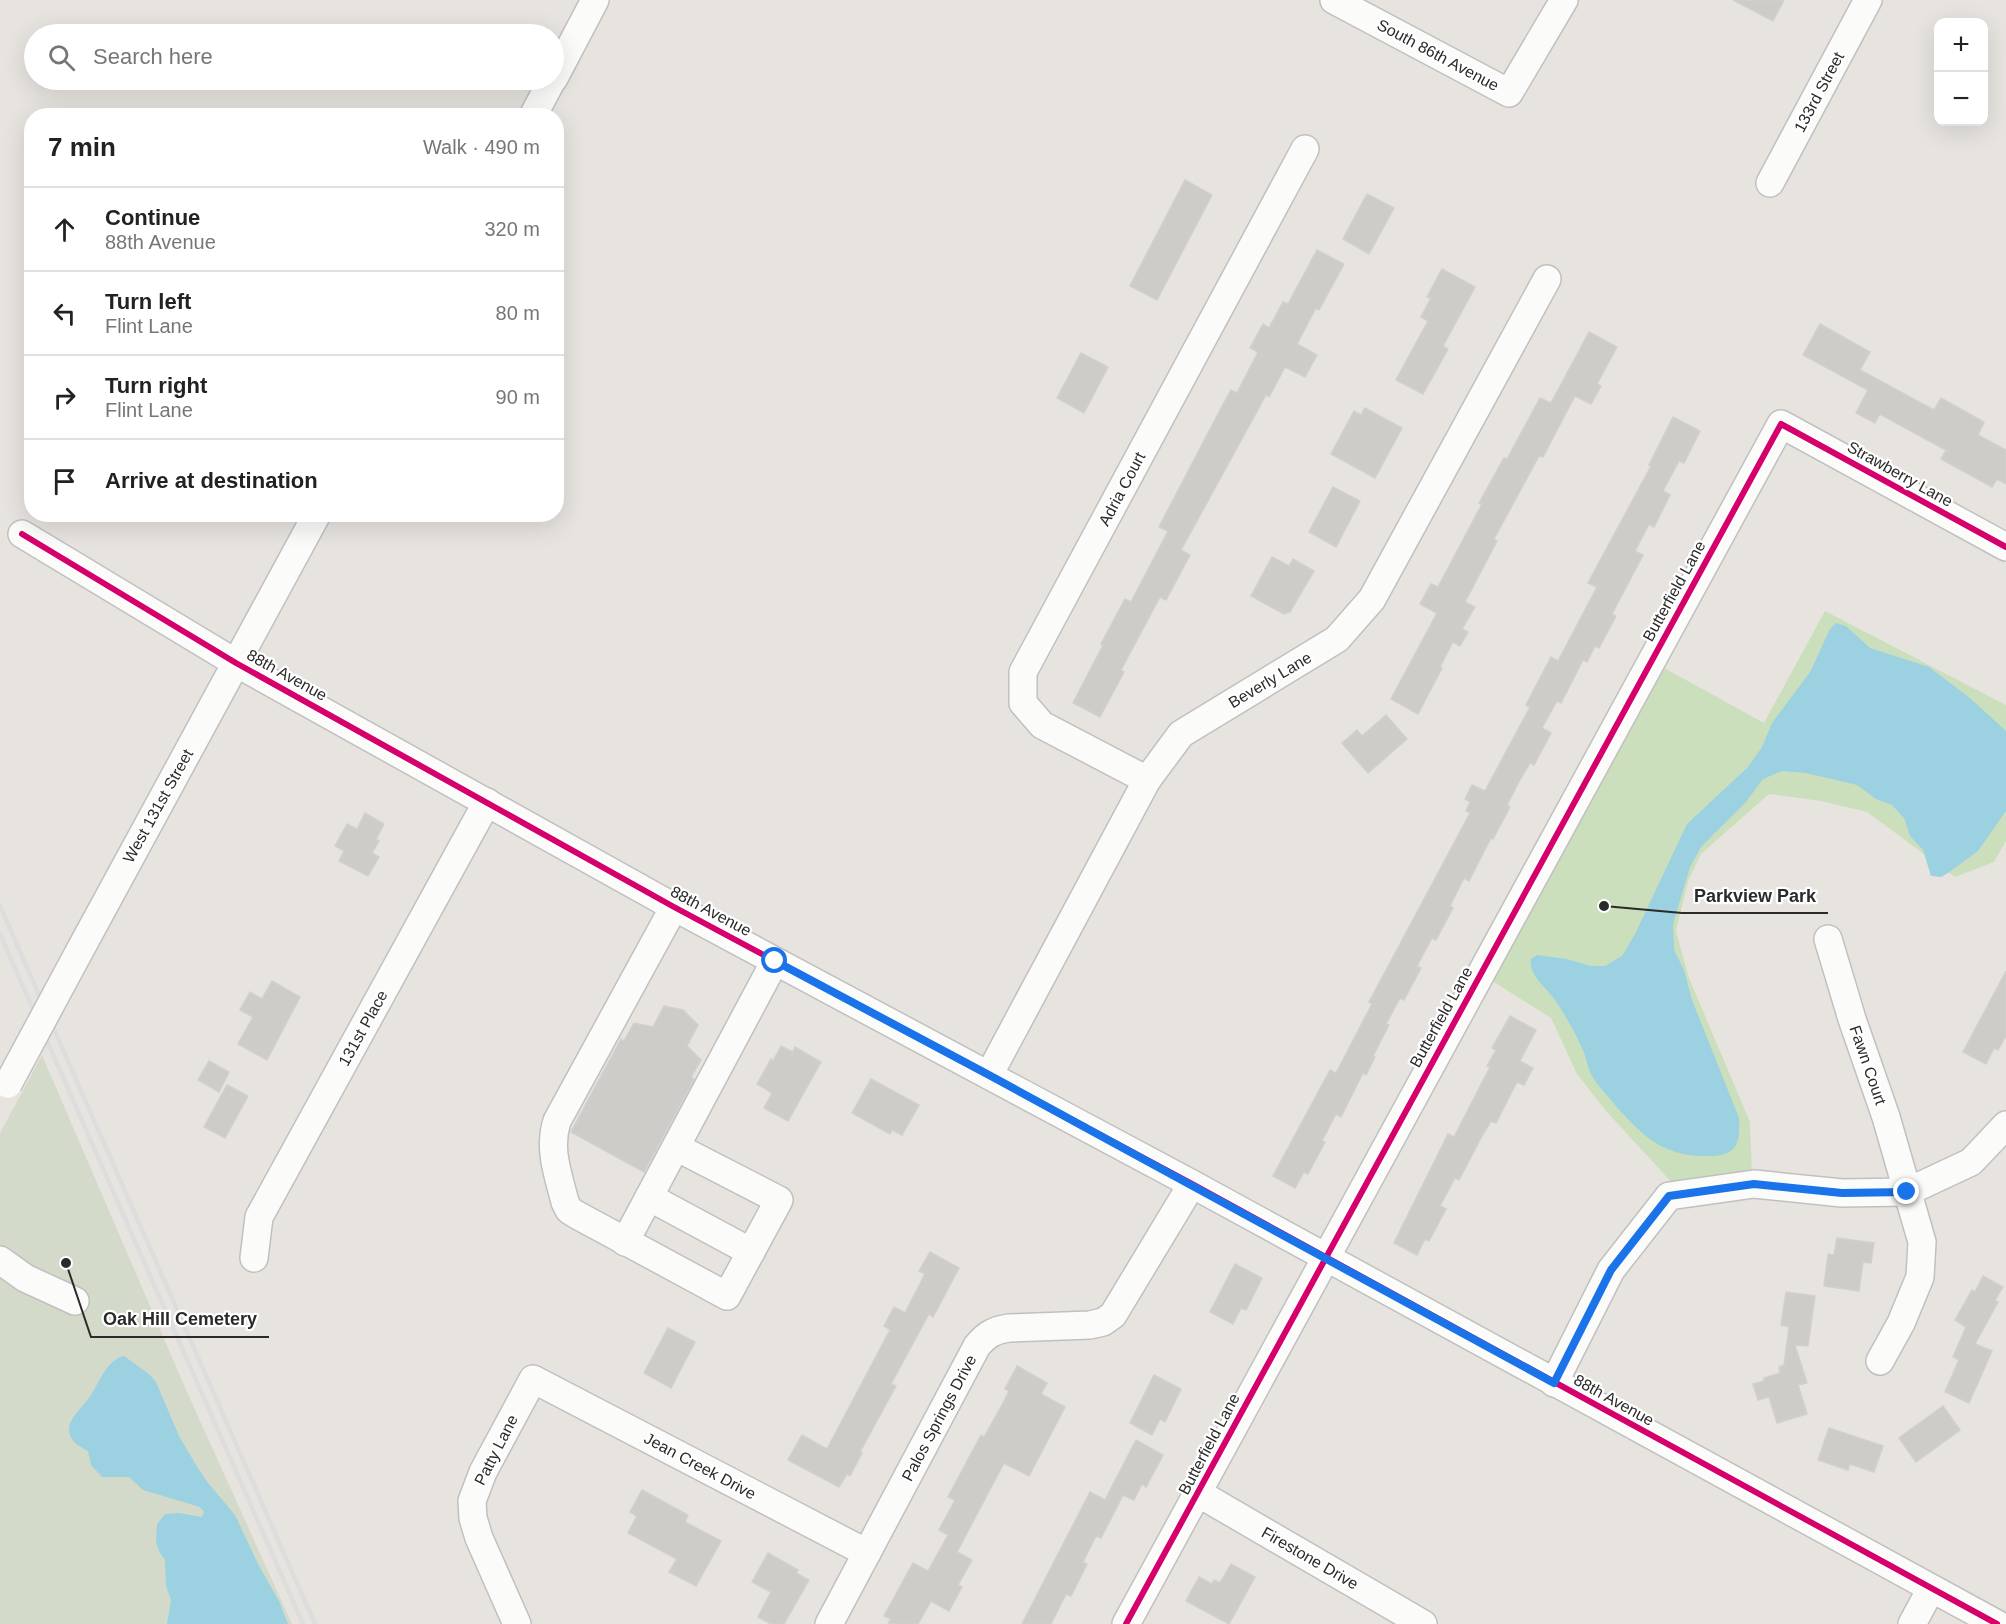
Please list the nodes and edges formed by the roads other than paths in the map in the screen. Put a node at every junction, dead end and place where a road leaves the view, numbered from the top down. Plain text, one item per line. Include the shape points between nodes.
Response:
1 (596, 0) edge
2 (1334, 0) edge
3 (1564, 0) edge
4 (1868, 0) edge
5 (564, 59) edge
6 (547, 90) edge
7 (537, 108) edge
8 (1305, 149) dead end
9 (1770, 183) dead end
10 (1547, 279) dead end
11 (1781, 424) joint
12 (313, 522) edge
13 (22, 534) dead end
14 (2006, 547) edge
15 (236, 663) junction
16 (1147, 780) junction
17 (487, 802) junction
18 (674, 907) junction
19 (1827, 939) dead end
20 (775, 961) junction
21 (989, 1075) junction
22 (4, 1091) edge
23 (2006, 1125) edge
24 (676, 1147) junction
25 (1192, 1185) junction
26 (1907, 1192) junction
27 (649, 1197) junction
28 (625, 1242) junction
29 (751, 1252) junction
30 (254, 1258) dead end
31 (1325, 1258) junction
32 (0, 1260) edge
33 (75, 1301) dead end
34 (1880, 1361) dead end
35 (533, 1379) joint
36 (1554, 1383) junction
37 (1198, 1492) junction
38 (867, 1553) junction
39 (1931, 1589) junction
40 (517, 1624) edge
41 (829, 1624) edge
42 (1126, 1624) edge
43 (1423, 1624) edge
44 (1912, 1624) edge
45 (1997, 1624) edge

1 - 5 street
2 - 3 street, South 86th Avenue via 1509,93
4 - 9 street, 133rd Street
6 - 7 street
8 - 16 street, Adria Court via 1023,672 1023,703 1042,725
10 - 16 street, Beverly Lane via 1361,614 1337,639 1181,734
11 - 14 street, Strawberry Lane
11 - 31 street, Butterfield Lane
12 - 15 street, West 131st Street
13 - 15 street, 88th Avenue
15 - 17 street, 88th Avenue
15 - 22 street, West 131st Street, bridge
16 - 21 street, Beverly Lane
17 - 18 street, 88th Avenue
17 - 30 street, 131st Place via 259,1217
18 - 20 street, 88th Avenue
18 - 28 street via 552,1136 569,1210
19 - 26 street, Fawn Court
20 - 21 street, 88th Avenue
20 - 24 street
21 - 25 street, 88th Avenue
23 - 26 street via 1971,1162
24 - 27 street
24 - 29 street via 779,1200
25 - 31 street, 88th Avenue
25 - 38 street, Palos Springs Drive via 1113,1315 1090,1325 1008,1328 985,1337
26 - 34 street, Fawn Court via 1922,1242 1920,1277
26 - 36 street via 1842,1193 1754,1184 1669,1196 1611,1270
27 - 28 street
27 - 29 street
28 - 29 street via 728,1296
31 - 36 street, 88th Avenue
31 - 37 street, Butterfield Lane
32 - 33 street via 25,1278
35 - 38 street, Jean Creek Drive
35 - 40 street, Patty Lane via 483,1472 472,1502 479,1538
36 - 39 street, 88th Avenue
37 - 42 street, Butterfield Lane
37 - 43 street, Firestone Drive
38 - 41 street, Palos Springs Drive
39 - 44 street
39 - 45 street, 88th Avenue

